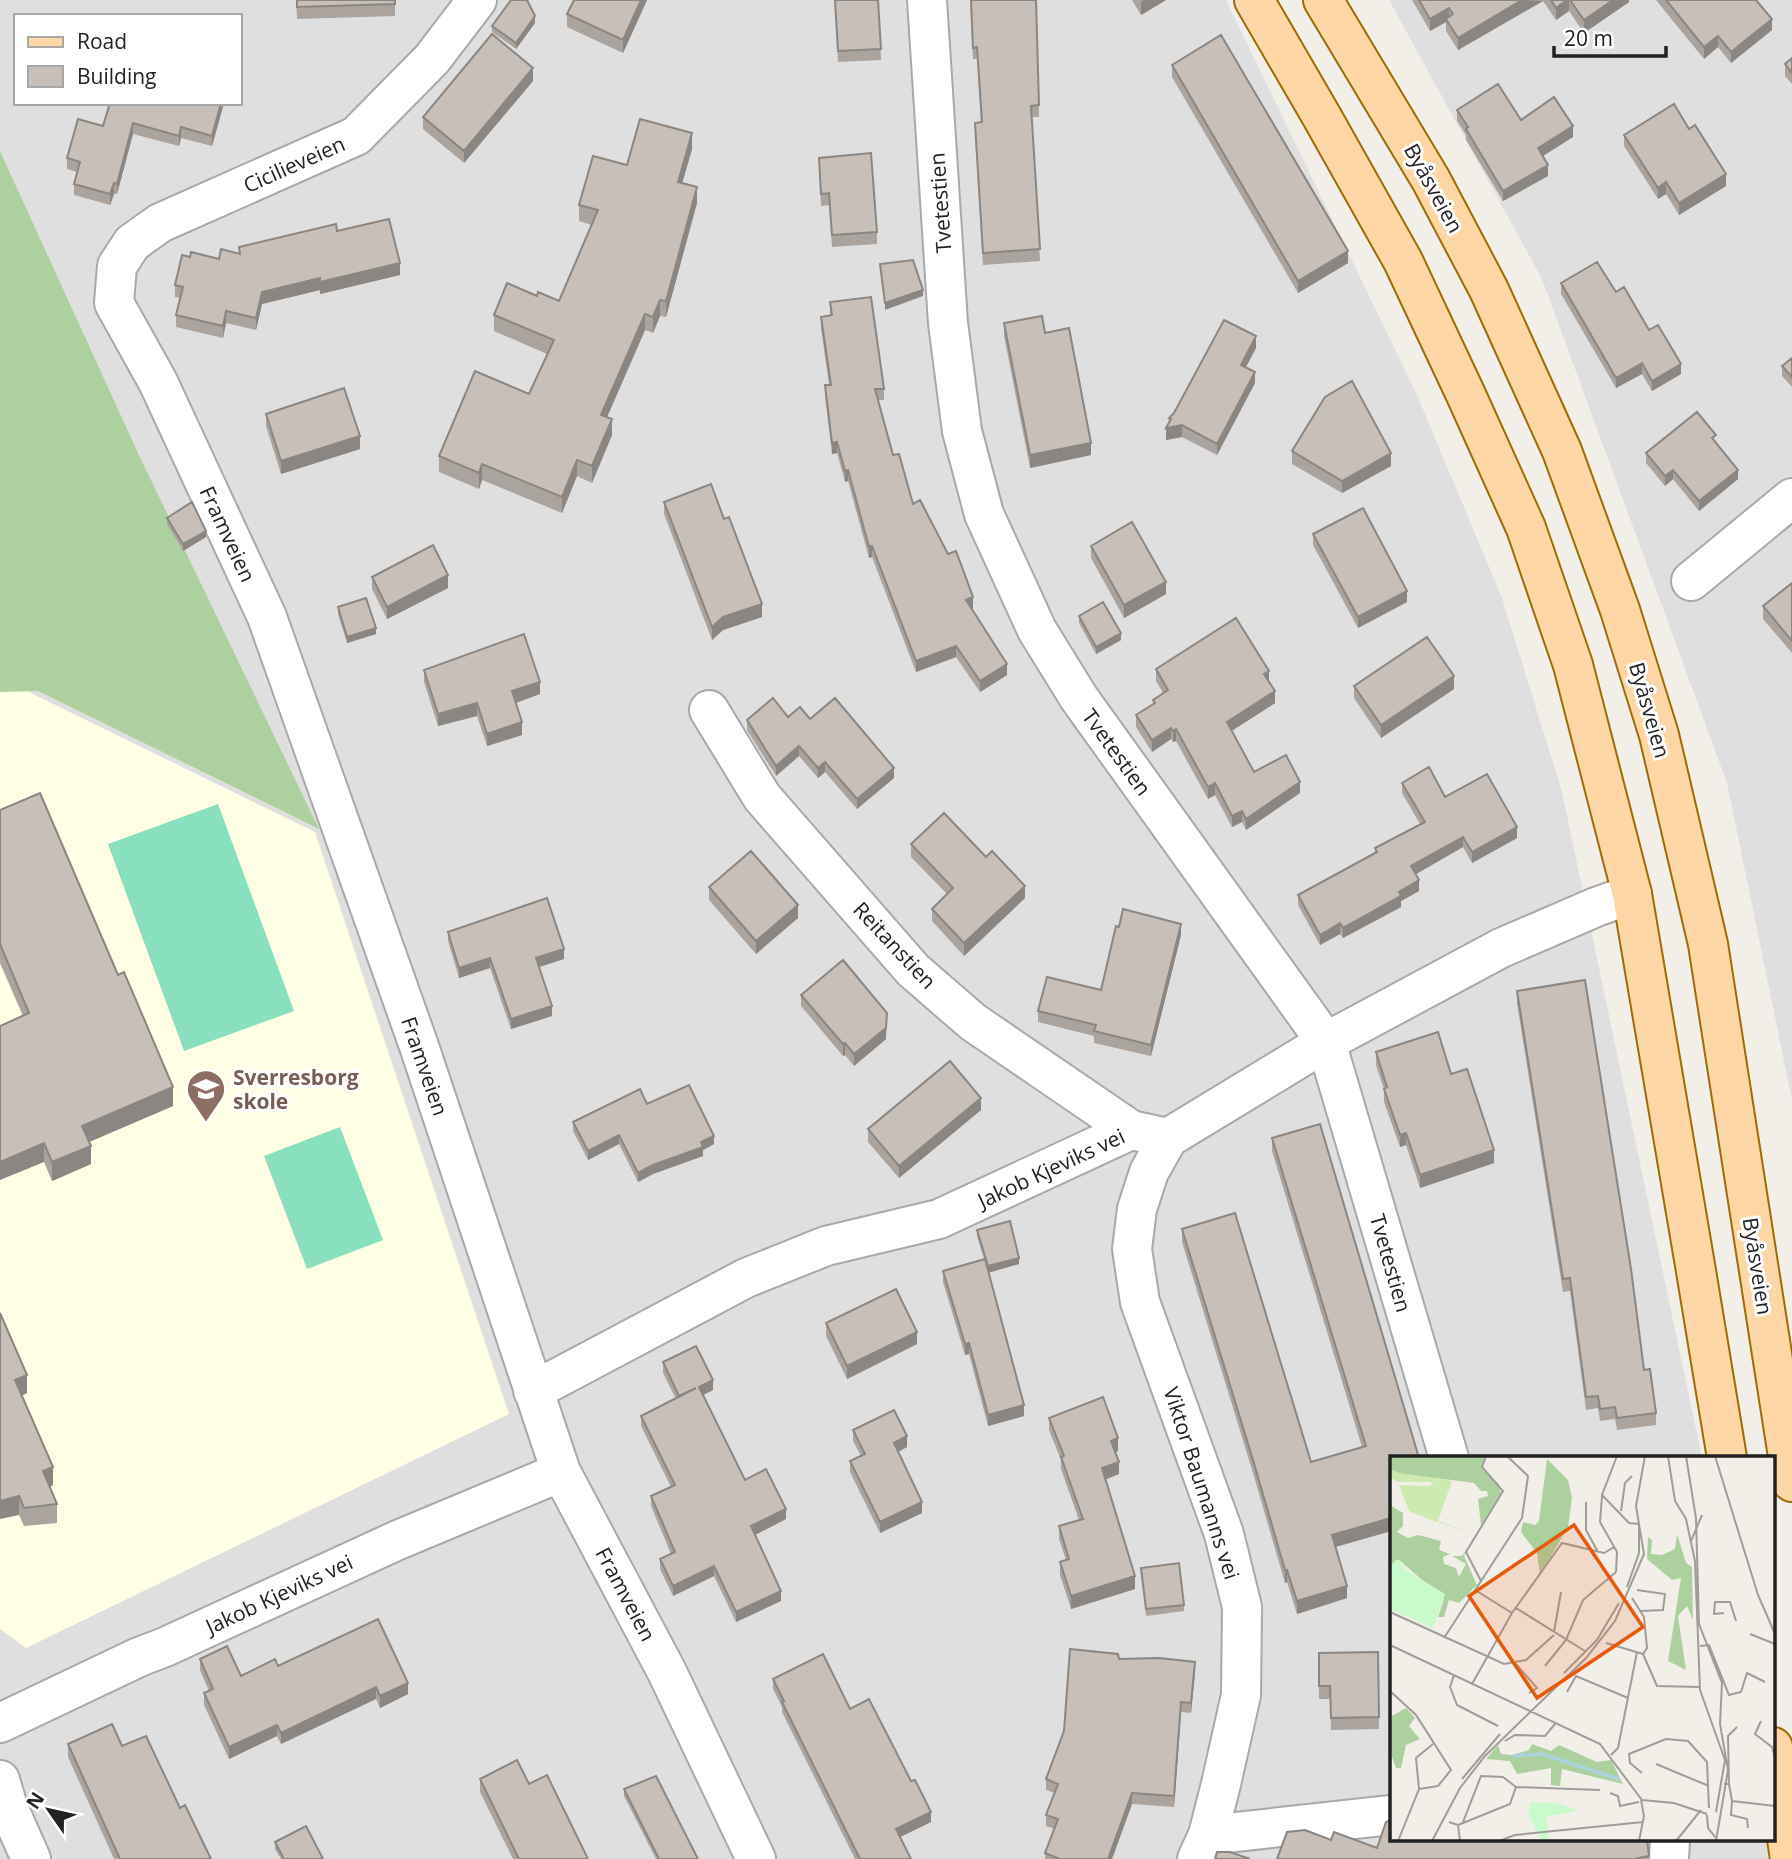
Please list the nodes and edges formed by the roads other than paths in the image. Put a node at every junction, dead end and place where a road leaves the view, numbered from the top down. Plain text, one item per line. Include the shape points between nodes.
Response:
1 (477, 0) edge
2 (927, 0) edge
3 (1254, 0) edge
4 (1323, 0) edge
5 (117, 266) joint
6 (1792, 498) edge
7 (1691, 581) dead end
8 (709, 710) dead end
9 (1632, 894) junction
10 (1326, 1042) junction
11 (1130, 1130) junction
12 (1168, 1138) junction
13 (533, 1391) junction
14 (1448, 1456) edge
15 (1727, 1456) edge
16 (561, 1472) junction
17 (1792, 1482) edge
18 (0, 1723) edge
19 (1774, 1754) edge
20 (0, 1780) edge
21 (1390, 1815) edge
22 (1202, 1847) edge
23 (31, 1859) edge
24 (756, 1859) edge
25 (1790, 1859) edge

1 - 5 street, Cicilieveien via 432,59 356,136 160,223 132,243
2 - 10 street, Tvetestien via 948,323 962,431 984,514 1037,630 1079,698
3 - 9 main road via 1403,261 1526,528 1573,665
4 - 17 main road, Byåsveien via 1431,180 1489,290 1562,451 1620,611 1659,735 1708,944
5 - 13 street, Framveien via 114,303 158,383 267,617 420,1049
6 - 7 street
8 - 11 street, Reitanstien via 762,797 913,970 973,1022
9 - 10 street via 1501,948
9 - 15 main road
10 - 12 street
10 - 14 street, Tvetestien
11 - 12 street, Jakob Kjeviks vei
11 - 13 street, Jakob Kjeviks vei via 939,1219 826,1246 746,1278
12 - 22 street, Viktor Baumanns vei via 1149,1172 1137,1209 1132,1250 1140,1303 1224,1534 1242,1607 1241,1695
13 - 16 street, Framveien
16 - 18 street, Jakob Kjeviks vei via 398,1540
16 - 24 street, Framveien via 667,1672
19 - 25 main road
20 - 23 street
21 - 22 street, Viktor Baumanns vei

